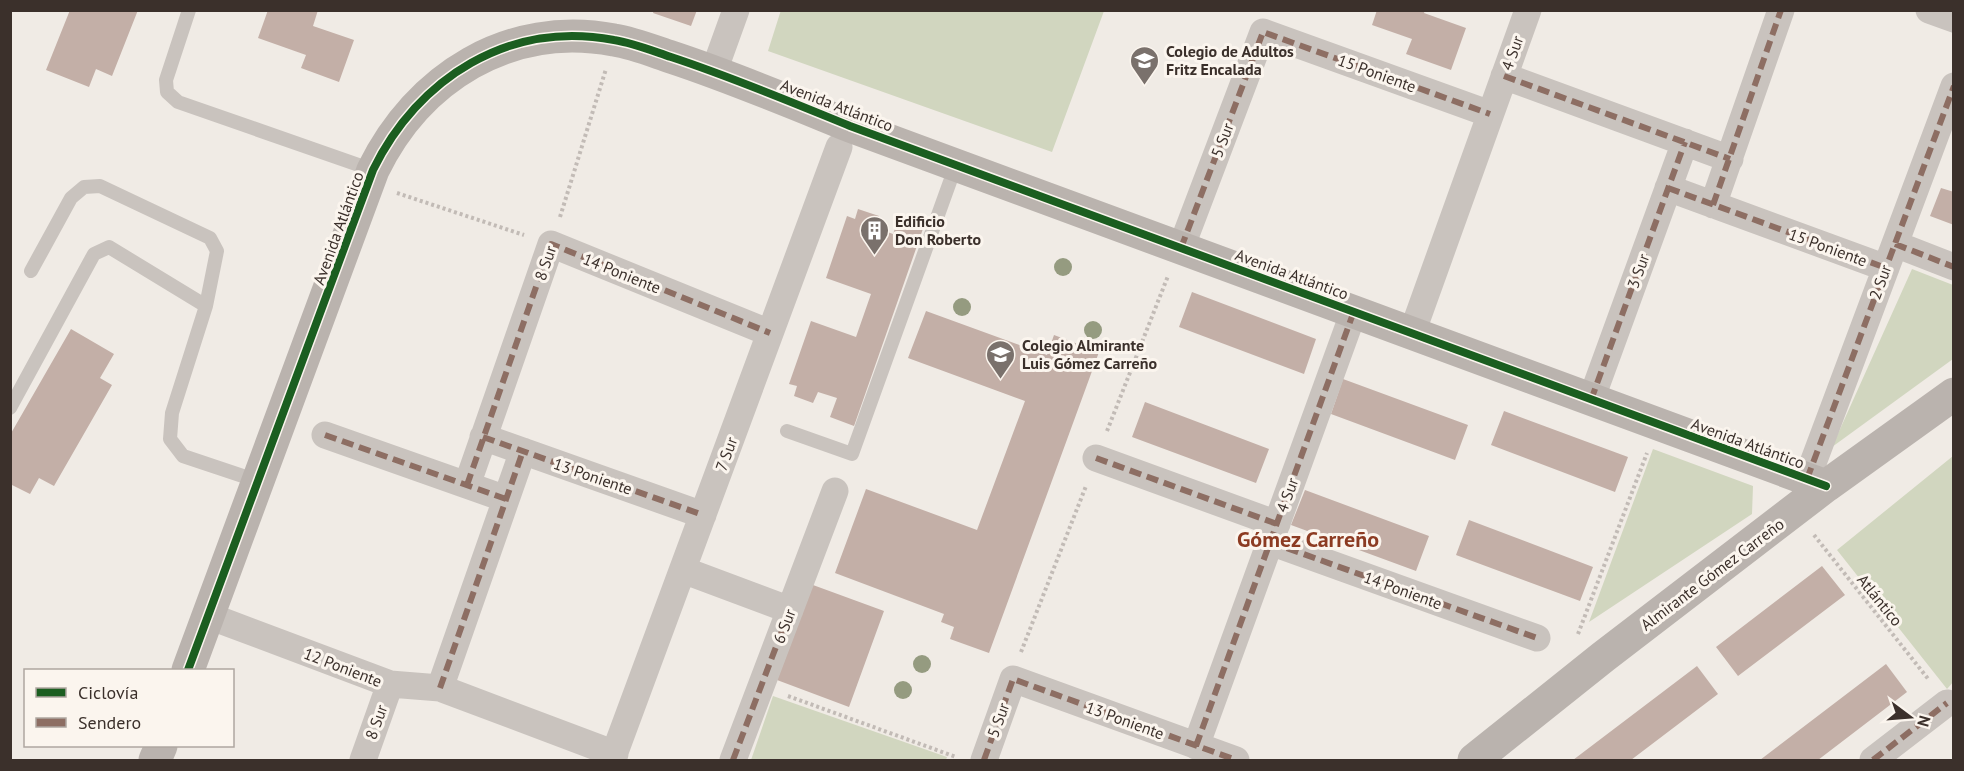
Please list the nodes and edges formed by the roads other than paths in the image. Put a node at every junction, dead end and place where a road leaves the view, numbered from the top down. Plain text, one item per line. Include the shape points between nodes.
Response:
1 (189, 10) edge
2 (736, 10) edge
3 (1528, 10) edge
4 (1781, 10) edge
5 (1929, 10) edge
6 (1953, 19) edge
7 (1263, 32) joint
8 (714, 71) junction
9 (1504, 76) junction
10 (1953, 86) edge
11 (1490, 114) junction
12 (1685, 142) junction
13 (839, 147) dead end
14 (1730, 159) junction
15 (956, 165) junction
16 (371, 177) junction
17 (1668, 189) junction
18 (1713, 205) junction
19 (551, 244) joint
20 (1181, 248) junction
21 (1890, 256) junction
22 (1953, 267) edge
23 (31, 271) dead end
24 (206, 306) junction
25 (1354, 312) junction
26 (770, 333) junction
27 (1412, 333) junction
28 (1953, 394) edge
29 (1591, 400) junction
30 (10, 408) edge
31 (787, 431) dead end
32 (325, 435) dead end
33 (483, 437) junction
34 (523, 451) junction
35 (1096, 458) dead end
36 (258, 481) junction
37 (1817, 483) junction
38 (466, 485) junction
39 (835, 491) dead end
40 (506, 499) junction
41 (703, 515) junction
42 (1274, 533) junction
43 (683, 570) junction
44 (790, 610) junction
45 (208, 616) junction
46 (1537, 638) dead end
47 (188, 669) edge
48 (1013, 679) joint
49 (390, 684) junction
50 (440, 688) junction
51 (1950, 701) edge
52 (1196, 746) junction
53 (613, 757) edge
54 (363, 760) edge
55 (733, 760) edge
56 (984, 760) edge
57 (1236, 760) edge
58 (1477, 760) edge
59 (1874, 760) edge

1 - 16 lane via 166,80 167,92 178,102
2 - 8 street
3 - 9 street, 4 Sur
4 - 14 street
5 - 6 street
7 - 11 street, 15 Poniente
7 - 20 street, 5 Sur
8 - 15 street, Avenida Atlántico
8 - 16 street, Avenida Atlántico via 615,40 556,37 526,41 471,62 423,98 386,144
9 - 11 street, 4 Sur
9 - 12 street
10 - 21 street, 2 Sur
11 - 27 street, 4 Sur
12 - 14 street
12 - 17 street, 3 Sur
13 - 26 street, 7 Sur
14 - 18 street
15 - 20 street, Avenida Atlántico
15 - 31 lane via 852,454
16 - 36 street, Avenida Atlántico
17 - 18 street, 15 Poniente
17 - 29 street, 3 Sur
18 - 21 street, 15 Poniente
19 - 26 street, 14 Poniente
19 - 33 street, 8 Sur
20 - 25 street, Avenida Atlántico
21 - 22 street, 15 Poniente
21 - 37 street, 2 Sur
23 - 24 lane via 71,198 84,187 100,186 210,238 217,251
24 - 30 lane via 109,248 94,254
24 - 36 lane via 172,413 170,439 183,456
25 - 27 street, Avenida Atlántico
25 - 42 street, 4 Sur
26 - 41 street, 7 Sur
27 - 29 street, Avenida Atlántico
28 - 37 street, Almirante Gómez Carreño
29 - 37 street, Avenida Atlántico
32 - 38 street
33 - 34 street, 13 Poniente
33 - 38 street, 8 Sur
34 - 40 street
34 - 41 street, 13 Poniente
35 - 42 street, 14 Poniente
36 - 45 street, Avenida Atlántico
37 - 58 street, Almirante Gómez Carreño via 1795,512 1603,657
38 - 40 street
39 - 44 street, 6 Sur
40 - 50 street
41 - 43 street, 7 Sur
42 - 46 street, 14 Poniente
42 - 52 street, 4 Sur
43 - 44 street
43 - 53 street, 7 Sur
44 - 55 street, 6 Sur
45 - 47 street, Avenida Atlántico
45 - 49 street, 12 Poniente
48 - 52 street, 13 Poniente
48 - 56 street, 5 Sur
49 - 50 street, 12 Poniente
49 - 54 street, 8 Sur
50 - 53 street, 12 Poniente
51 - 59 street
52 - 57 street, 13 Poniente

